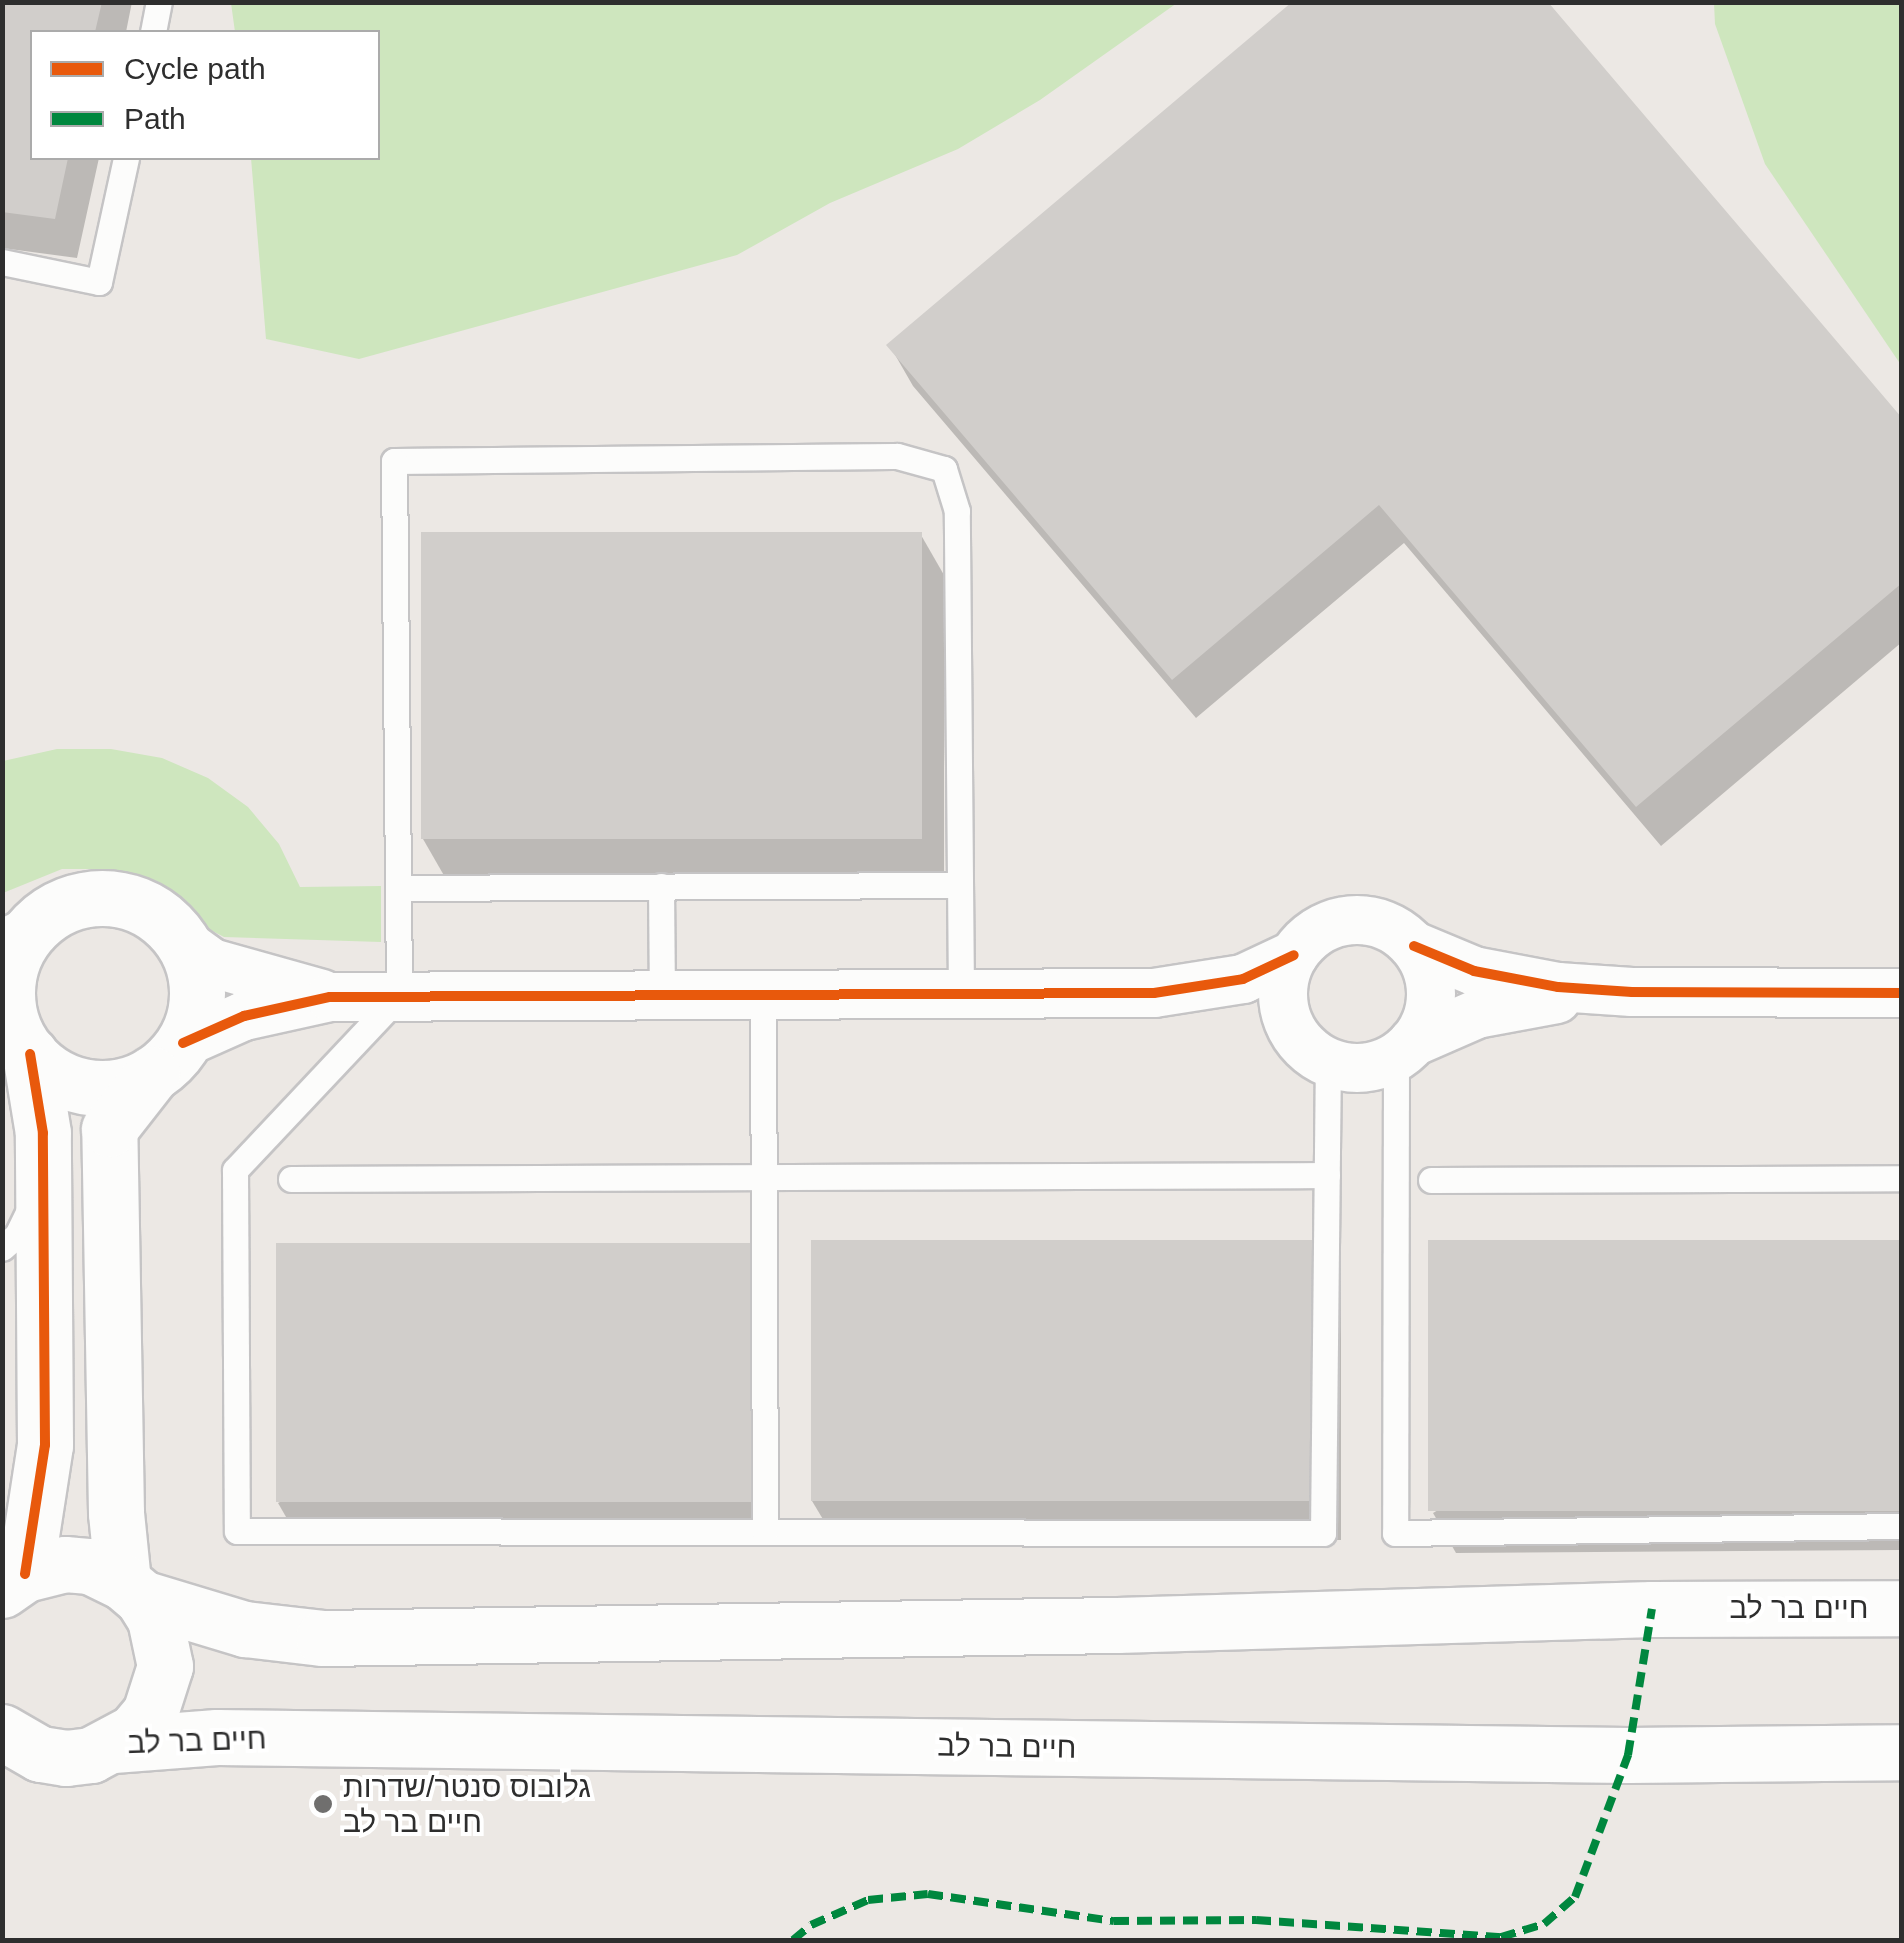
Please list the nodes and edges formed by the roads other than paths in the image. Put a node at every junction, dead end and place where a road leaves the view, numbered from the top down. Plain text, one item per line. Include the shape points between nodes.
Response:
1 (159, 2) edge
2 (153, 30) edge
3 (126, 160) edge
4 (2, 262) edge
5 (958, 884) junction
6 (660, 886) junction
7 (398, 888) junction
8 (16, 938) edge
9 (184, 943) junction
10 (1414, 946) junction
11 (1294, 955) junction
12 (1632, 992) junction
13 (1154, 993) junction
14 (1902, 993) edge
15 (960, 994) junction
16 (763, 995) junction
17 (330, 996) junction
18 (398, 996) junction
19 (662, 996) junction
20 (18, 1045) edge
21 (1405, 1049) junction
22 (1314, 1052) junction
23 (167, 1058) junction
24 (1327, 1175) junction
25 (764, 1178) junction
26 (1902, 1178) edge
27 (291, 1180) dead end
28 (1431, 1180) dead end
29 (42, 1181) junction
30 (2, 1248) edge
31 (1902, 1526) edge
32 (765, 1532) junction
33 (9, 1585) edge
34 (132, 1590) junction
35 (1902, 1608) edge
36 (2, 1732) edge
37 (113, 1745) junction
38 (1902, 1752) edge

1 - 2 lane
3 - 4 lane via 100,282
5 - 6 lane
5 - 7 lane via 954,491 944,468 878,456 394,461
5 - 15 lane
6 - 7 lane
6 - 19 lane
7 - 18 lane
8 - 9 main road via 66,905 111,898 153,912
8 - 20 main road via 8,984
9 - 17 street via 212,963
9 - 23 main road via 198,986 194,1016
10 - 11 street via 1387,926 1353,920 1319,931
10 - 12 street via 1518,982
10 - 21 street via 1432,989 1429,1012
11 - 13 street via 1243,979
11 - 22 street via 1284,998 1289,1022
12 - 14 street
12 - 21 street via 1498,1009 1455,1021
13 - 15 street
13 - 22 street via 1244,1013
15 - 16 street
16 - 19 street
16 - 25 lane
17 - 18 street
17 - 23 street via 226,1022
18 - 19 street
18 - 32 lane via 235,1170 237,1532
20 - 23 main road via 79,1085 124,1085
20 - 29 main road via 42,1133
21 - 22 street via 1362,1068
21 - 31 lane via 1395,1533
22 - 24 lane
23 - 34 main road via 109,1130 116,1514
24 - 25 lane
24 - 32 lane via 1323,1532
25 - 27 lane
25 - 32 lane
26 - 28 lane
29 - 30 lane via 17,1235
29 - 33 main road via 46,1445
33 - 34 main road, חיים בר לב via 65,1564 90,1566
34 - 35 main road, חיים בר לב via 245,1629 323,1638
34 - 37 main road via 155,1619 165,1666 150,1713
36 - 37 main road, חיים בר לב via 40,1754 66,1758
37 - 38 main road, חיים בר לב via 217,1737 1628,1755

